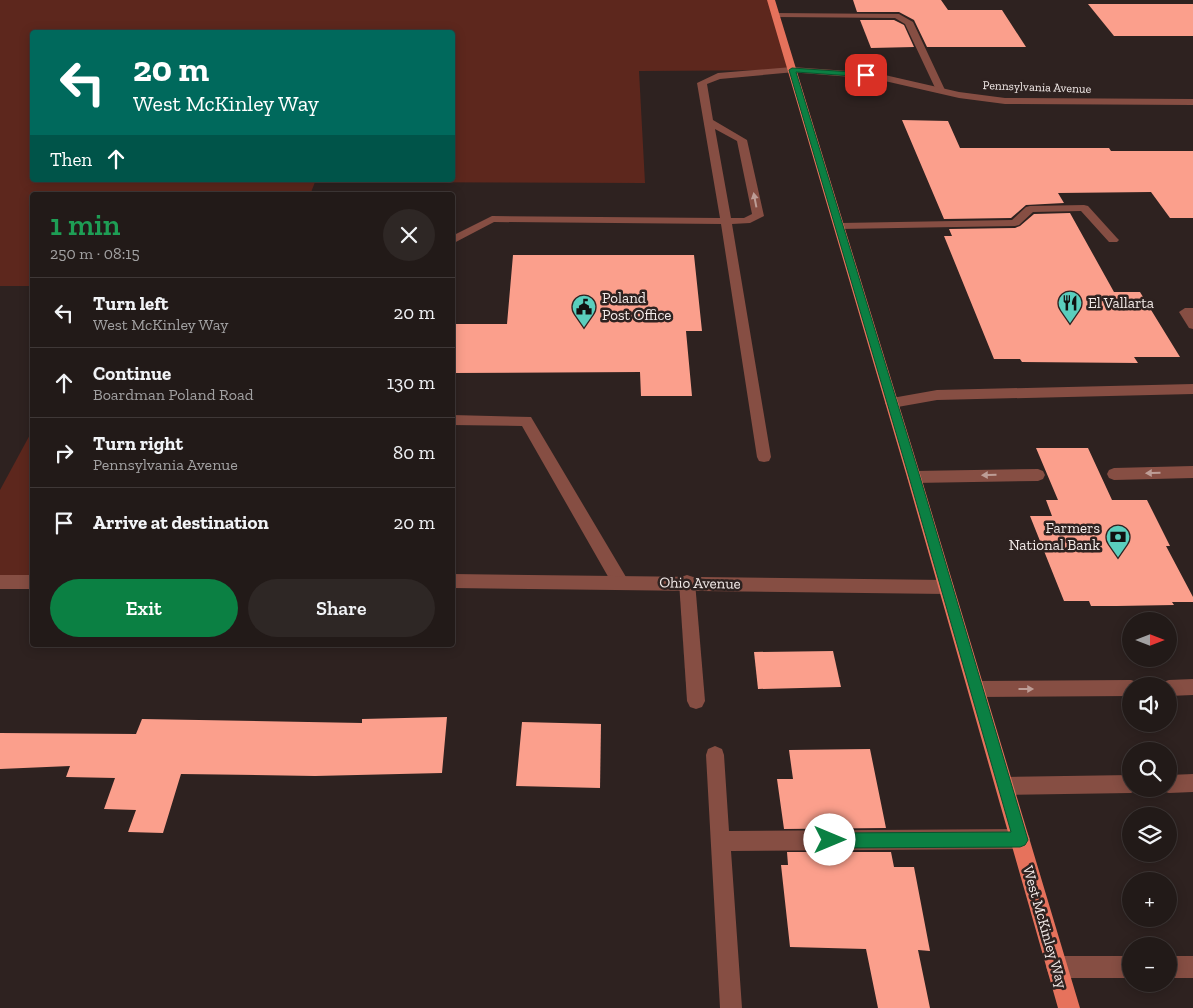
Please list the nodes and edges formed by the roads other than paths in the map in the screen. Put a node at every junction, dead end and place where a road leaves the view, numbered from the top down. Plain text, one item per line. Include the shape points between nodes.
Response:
1 (771, 0) edge
2 (776, 15) junction
3 (792, 70) junction
4 (940, 90) junction
5 (1193, 102) edge
6 (709, 122) junction
7 (726, 221) junction
8 (840, 226) junction
9 (455, 239) edge
10 (1113, 240) dead end
11 (1193, 312) edge
12 (1193, 325) edge
13 (1193, 389) edge
14 (892, 403) junction
15 (455, 420) edge
16 (764, 457) dead end
17 (1193, 472) edge
18 (1114, 474) dead end
19 (1038, 475) dead end
20 (914, 477) junction
21 (455, 581) edge
22 (0, 582) edge
23 (30, 582) edge
24 (620, 582) junction
25 (687, 582) junction
26 (946, 587) junction
27 (1193, 687) edge
28 (1122, 688) edge
29 (1177, 688) edge
30 (977, 689) junction
31 (696, 701) dead end
32 (715, 755) dead end
33 (1193, 783) edge
34 (1122, 784) edge
35 (1177, 784) edge
36 (1005, 786) junction
37 (1020, 840) junction
38 (720, 841) junction
39 (1057, 966) junction
40 (1122, 967) edge
41 (1177, 967) edge
42 (1193, 967) edge
43 (731, 1008) edge
44 (1069, 1008) edge

1 - 2 main road, West McKinley Way
2 - 3 main road, West McKinley Way
2 - 4 street via 905,19 910,22
3 - 4 street, Pennsylvania Avenue via 876,76
3 - 6 street, Pennsylvania Avenue via 718,76 702,82
3 - 8 main road, West McKinley Way
4 - 5 street, Pennsylvania Avenue via 1005,101
6 - 7 street
7 -> 6 street via 746,221 758,216 756,201 742,140
7 - 9 street via 492,219
7 - 16 street
8 - 10 street via 1015,223 1030,209 1084,208
8 - 14 main road, West McKinley Way
11 - 12 street via 1185,312
13 - 14 street via 937,395
14 - 20 main road, West McKinley Way
15 - 24 street via 526,421
17 -> 18 street
19 -> 20 street
20 - 26 main road, West McKinley Way
21 - 24 street, Ohio Avenue
22 - 23 street
24 - 25 street, Ohio Avenue
25 - 26 street, Ohio Avenue
25 - 31 street
26 - 30 main road, West McKinley Way
27 - 29 street
30 -> 28 street
30 - 36 main road, West McKinley Way
32 - 38 street
33 - 35 street
34 - 36 street
36 - 37 main road, West McKinley Way
37 - 38 street
37 - 39 main road, West McKinley Way
38 - 43 street
39 - 40 street
39 - 44 main road, West McKinley Way
41 - 42 street

